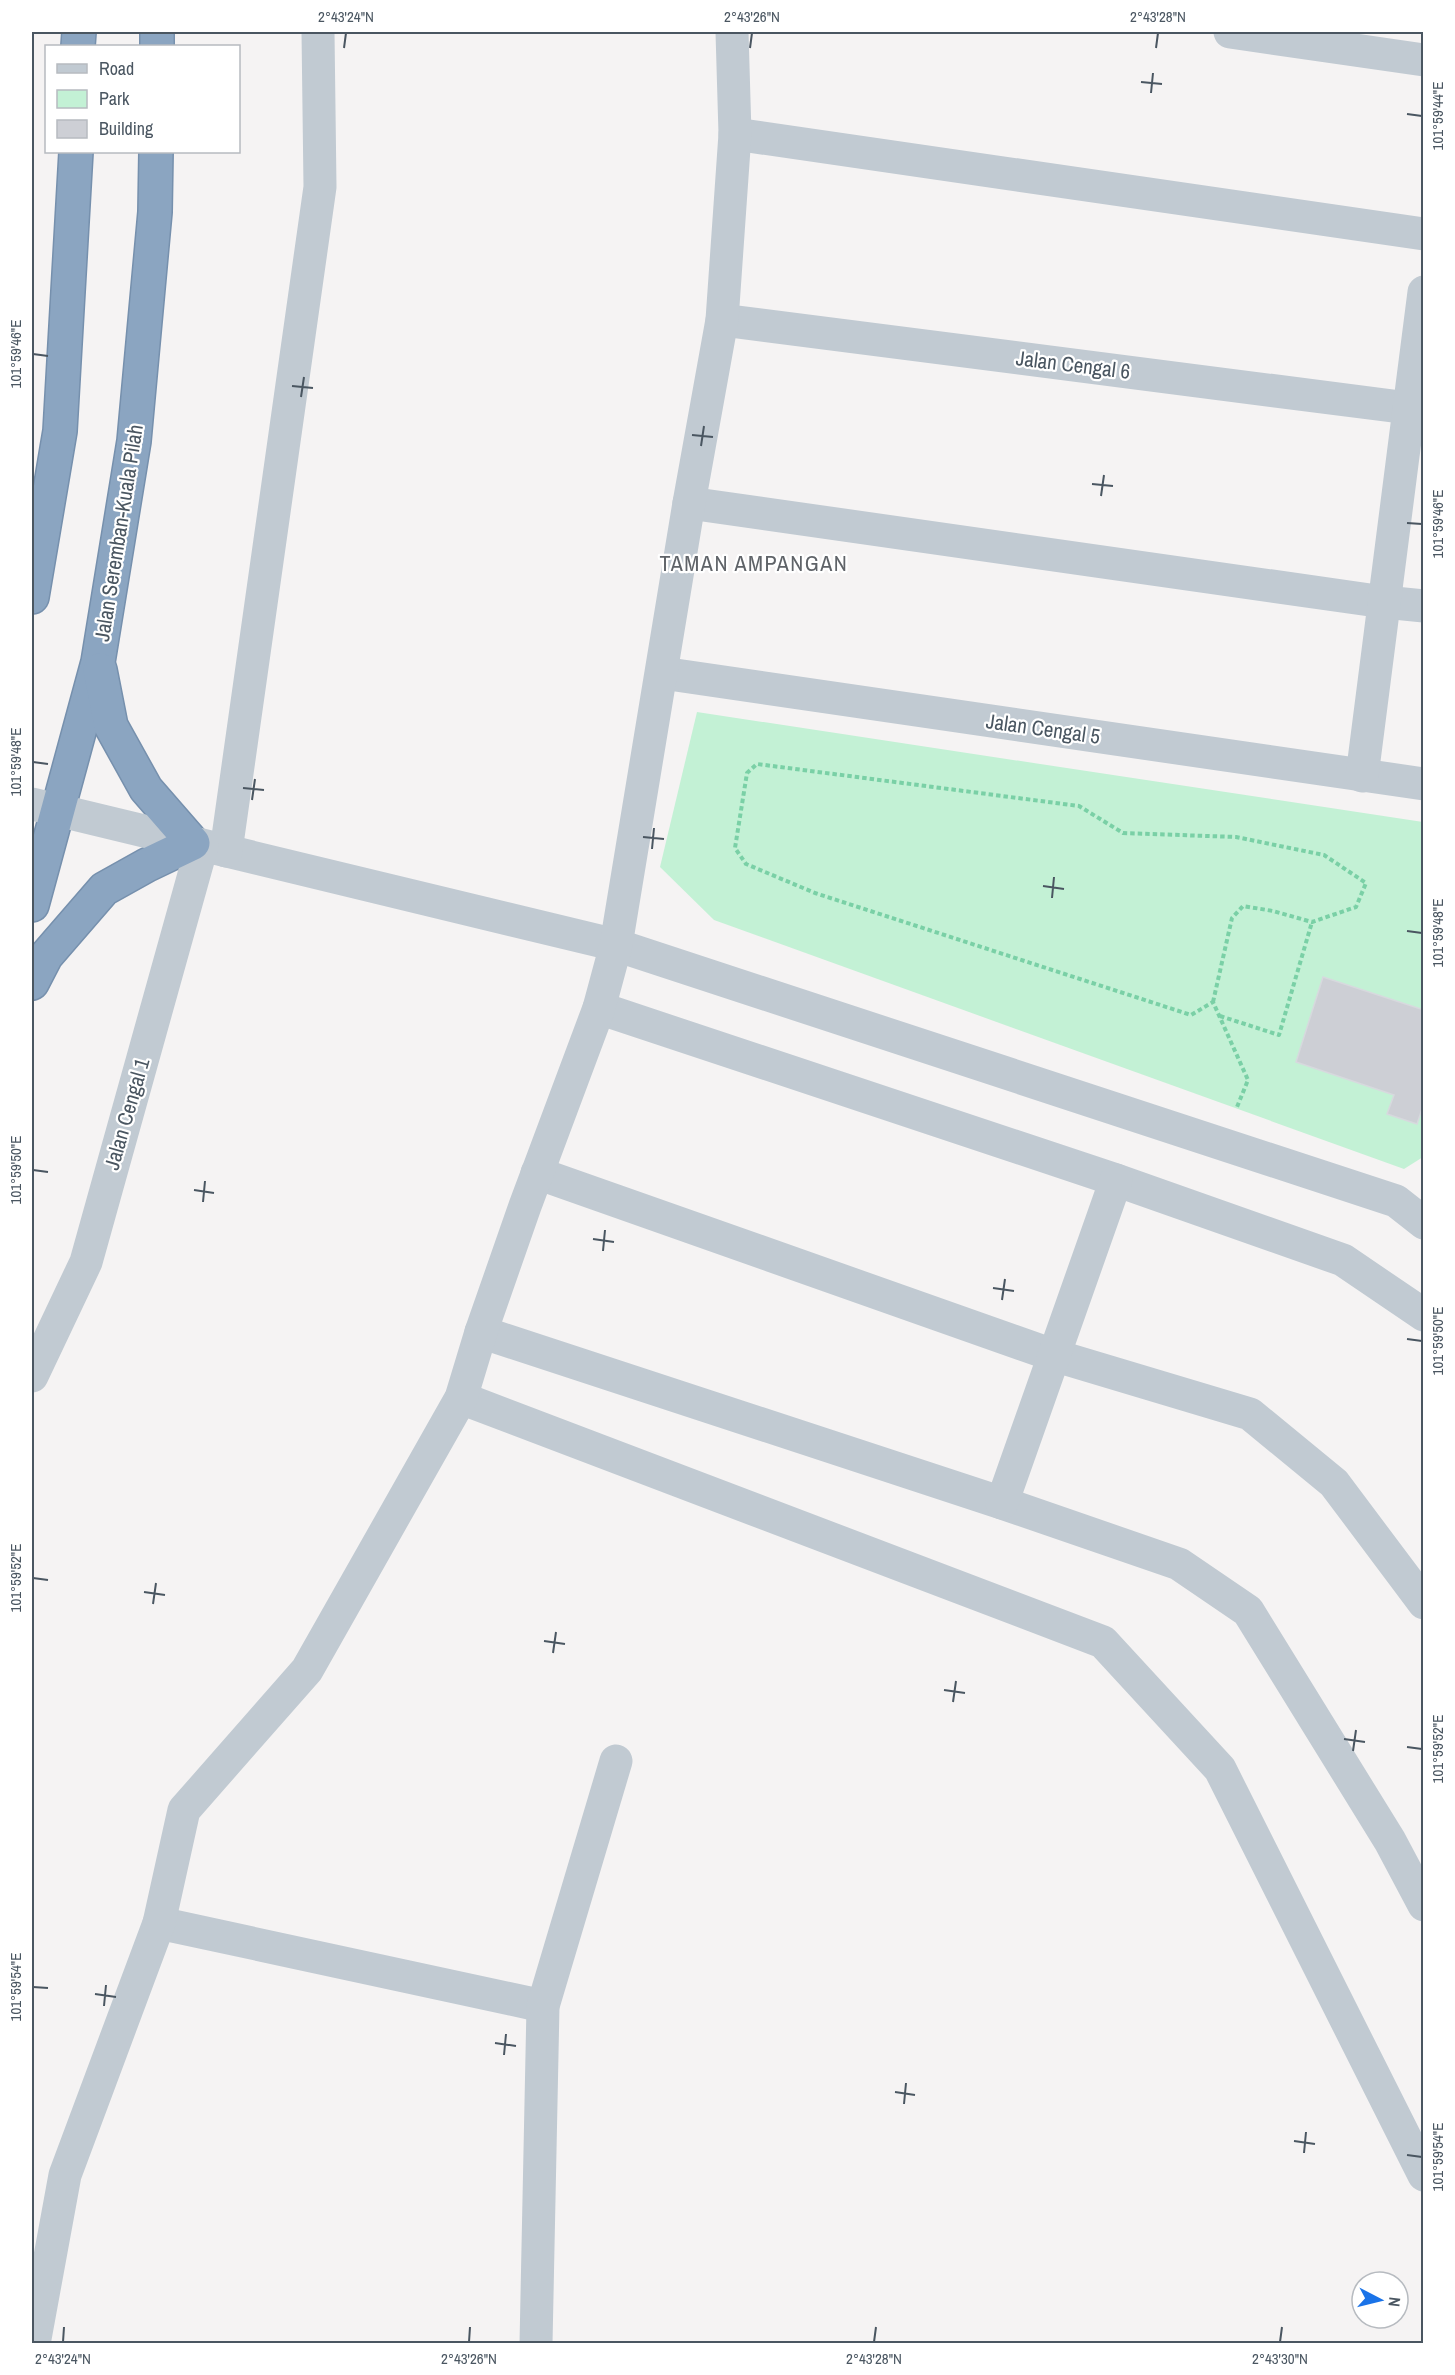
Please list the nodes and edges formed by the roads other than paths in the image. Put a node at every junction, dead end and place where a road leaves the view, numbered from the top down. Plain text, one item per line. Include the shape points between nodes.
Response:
1 (318, 32) edge
2 (732, 32) edge
3 (1230, 32) edge
4 (1424, 60) edge
5 (735, 134) junction
6 (76, 153) edge
7 (156, 153) edge
8 (1424, 234) edge
9 (1424, 292) edge
10 (722, 320) junction
11 (1416, 409) edge
12 (688, 503) junction
13 (32, 597) edge
14 (1384, 602) junction
15 (1424, 606) edge
16 (98, 662) junction
17 (662, 673) junction
18 (1362, 776) junction
19 (1424, 784) edge
20 (44, 808) edge
21 (207, 847) junction
22 (32, 905) edge
23 (616, 945) junction
24 (32, 983) edge
25 (599, 1008) junction
26 (537, 1173) junction
27 (1116, 1180) junction
28 (1424, 1223) edge
29 (1424, 1315) edge
30 (481, 1332) junction
31 (1053, 1355) junction
32 (32, 1376) edge
33 (461, 1398) junction
34 (1002, 1503) junction
35 (1424, 1603) edge
36 (616, 1761) dead end
37 (1424, 1905) edge
38 (159, 1923) junction
39 (543, 2006) junction
40 (1424, 2175) edge
41 (34, 2343) edge
42 (536, 2343) edge

1 - 21 street, Jalan Cengal 1 via 320,187
2 - 5 street
3 - 4 street
5 - 8 street
5 - 10 street
6 - 13 highway via 60,431
7 - 16 highway, Jalan Seremban-Kuala Pilah via 155,212 134,441
9 - 11 street
10 - 11 street, Jalan Cengal 6
10 - 12 street
11 - 14 street
12 - 14 street
12 - 17 street
14 - 15 street
14 - 18 street
16 - 20 highway, Jalan Seremban-Kuala Pilah
16 - 21 highway via 111,726 146,789
17 - 18 street, Jalan Cengal 5
17 - 23 street
18 - 19 street, Jalan Cengal 5
20 - 21 street
20 - 22 highway, Jalan Seremban-Kuala Pilah
21 - 23 street
21 - 24 highway via 147,864 104,889 45,956
21 - 32 street, Jalan Cengal 1 via 86,1262
23 - 25 street
23 - 28 street via 1396,1201
25 - 26 street
25 - 27 street
26 - 30 street
26 - 31 street
27 - 29 street via 1343,1260
27 - 31 street
30 - 33 street
30 - 34 street
31 - 34 street
31 - 35 street via 1250,1414 1334,1483
33 - 38 street via 307,1670 184,1810
33 - 40 street via 1103,1642 1220,1769
34 - 37 street via 1179,1564 1248,1611 1390,1841
36 - 39 street
38 - 39 street
38 - 41 street via 65,2175
39 - 42 street

